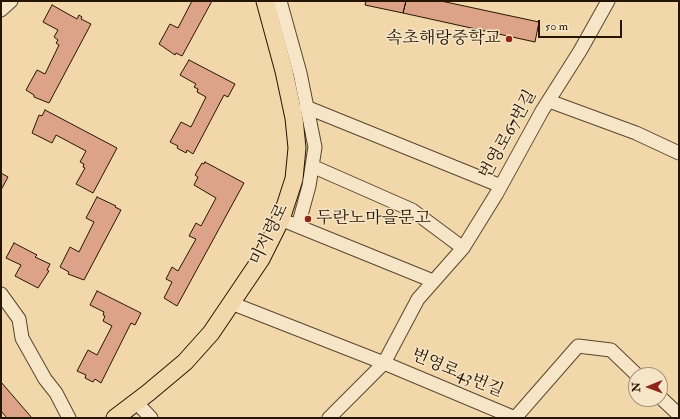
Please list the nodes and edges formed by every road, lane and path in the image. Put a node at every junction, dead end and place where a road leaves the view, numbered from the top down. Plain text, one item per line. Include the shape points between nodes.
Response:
1 (11, 1) edge
2 (265, 1) edge
3 (280, 1) edge
4 (608, 1) edge
5 (1, 10) edge
6 (549, 100) junction
7 (306, 107) junction
8 (679, 153) edge
9 (312, 166) junction
10 (501, 186) junction
11 (281, 219) junction
12 (298, 226) junction
13 (463, 248) junction
14 (433, 281) junction
15 (1, 294) edge
16 (231, 302) junction
17 (384, 363) junction
18 (629, 367) edge
19 (136, 402) junction
20 (668, 405) edge
21 (679, 415) edge
22 (69, 418) edge
23 (115, 418) edge
24 (152, 418) edge
25 (328, 418) edge
26 (515, 418) edge

1 - 5 street
2 - 11 main road, 미시령로 via 290,98 297,148 294,179
3 - 7 street via 300,73
4 - 6 street, 번영로67번길
6 - 8 street via 636,133
6 - 10 street, 번영로67번길
7 - 9 street via 315,148
7 - 10 street
9 - 12 street
9 - 13 street via 412,210
10 - 13 street, 번영로67번길
11 - 12 street
11 - 16 main road, 미시령로 via 261,259
12 - 14 street
13 - 14 street, 번영로67번길
14 - 17 street, 번영로67번길 via 418,299
15 - 22 street via 20,319 22,338
16 - 17 street, 번영로43번길
16 - 19 main road, 미시령로 via 210,333 185,362
17 - 25 street, 번영로67번길
17 - 26 street, 번영로43번길
18 - 26 street via 611,350 578,346
19 - 23 main road, 미시령로
19 - 24 street
20 - 21 street

